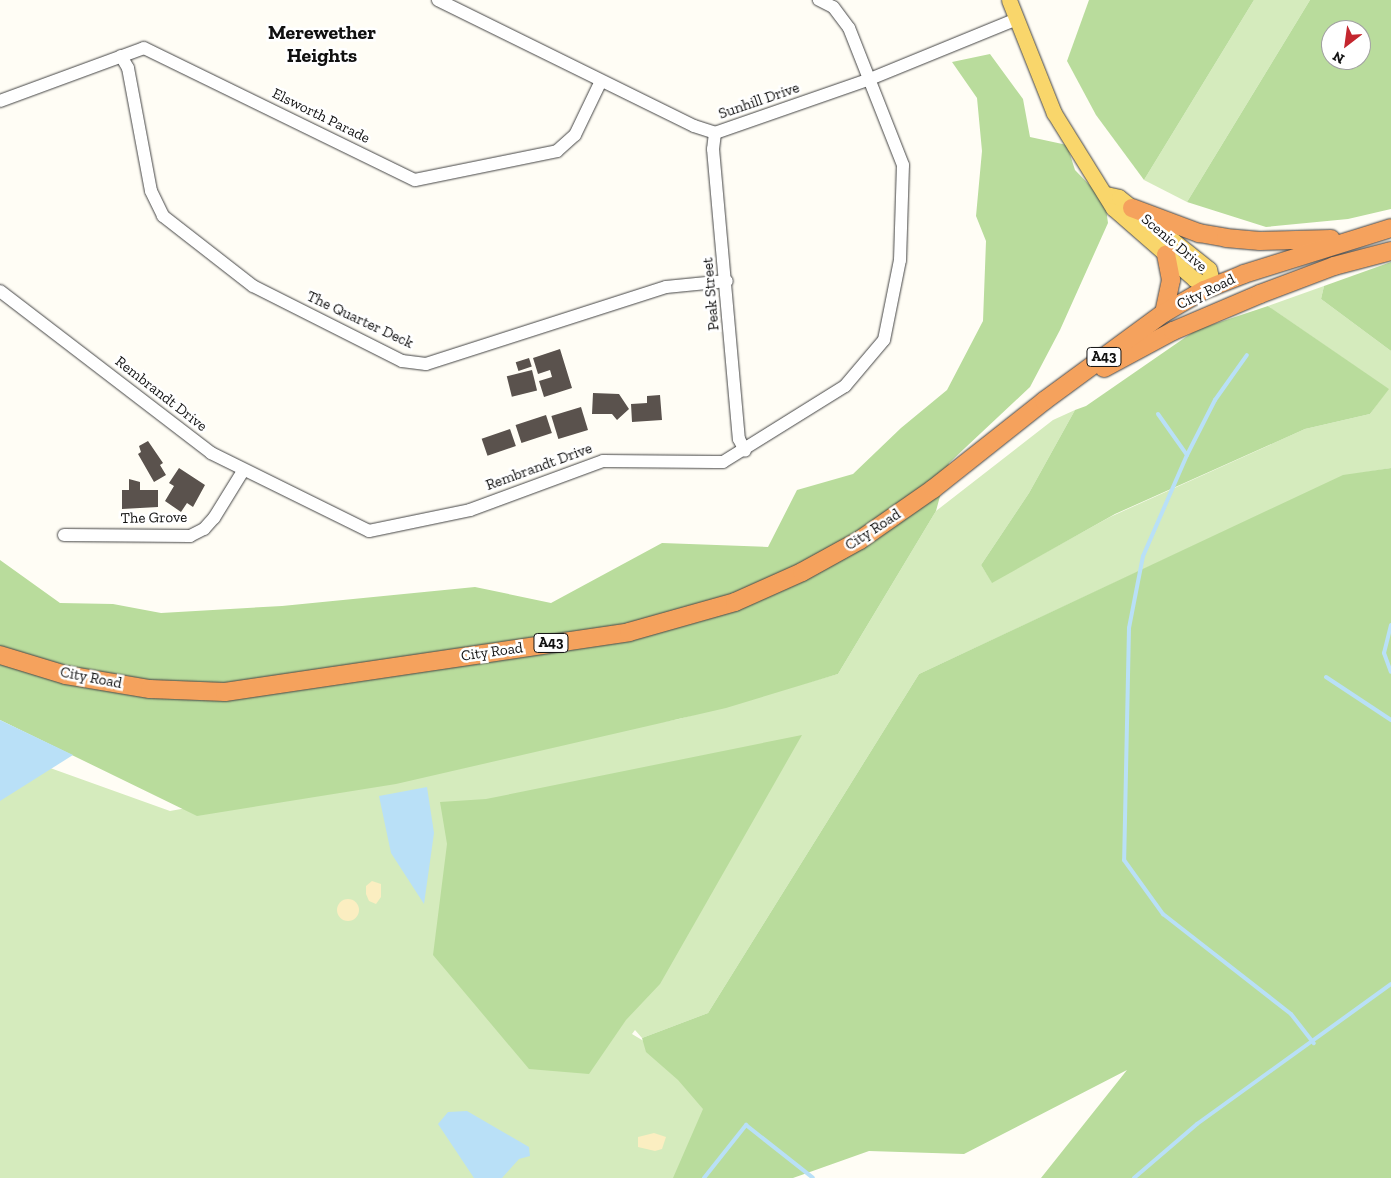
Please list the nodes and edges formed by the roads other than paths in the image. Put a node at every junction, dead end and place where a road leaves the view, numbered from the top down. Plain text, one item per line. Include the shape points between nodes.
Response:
1 (438, 0) edge
2 (819, 0) edge
3 (1009, 0) edge
4 (1017, 19) junction
5 (121, 56) junction
6 (870, 79) junction
7 (601, 81) junction
8 (0, 101) edge
9 (715, 133) junction
10 (1106, 194) junction
11 (1132, 208) junction
12 (1391, 228) edge
13 (1352, 238) junction
14 (1391, 251) edge
15 (1166, 254) junction
16 (727, 281) junction
17 (1213, 287) junction
18 (0, 291) edge
19 (1260, 294) junction
20 (1164, 313) junction
21 (1173, 331) junction
22 (1044, 401) junction
23 (745, 451) junction
24 (244, 471) junction
25 (64, 535) dead end
26 (0, 655) edge

1 - 7 street, Sunhill Drive
2 - 6 street, Rembrandt Drive via 833,7 849,28
3 - 4 main road, Scenic Drive
4 - 6 street, Sunhill Drive
4 - 10 main road, Scenic Drive via 1054,112 1079,157
5 - 7 street, Elsworth Parade via 144,48 415,180 557,151 575,135
5 - 8 street, Elsworth Parade
5 - 16 street, The Quarter Deck via 128,68 151,191 163,216 254,286 402,361 426,364 666,287
6 - 9 street, Sunhill Drive
6 - 23 street, Rembrandt Drive via 903,165 900,260 884,340 845,386
7 - 9 street, Sunhill Drive
9 - 16 street, Peak Street via 713,149
10 - 11 main road, Scenic Drive via 1119,197
10 - 15 main road, Scenic Drive via 1112,208
11 - 13 highway via 1198,232 1226,238 1260,241
11 - 17 main road, Scenic Drive via 1209,269
12 - 13 highway, City Road / A43
13 - 17 highway, City Road / A43
14 - 19 highway, City Road / A43 via 1334,266
15 - 17 main road, Scenic Drive via 1194,279
15 - 20 highway via 1171,280
16 - 23 street, Peak Street via 739,439
17 - 19 highway via 1226,293
17 - 20 highway, City Road / A43
17 - 21 highway
18 - 24 street, Rembrandt Drive via 211,453
19 - 21 highway, City Road / A43
20 - 22 highway, City Road / A43
21 - 22 highway, City Road / A43
22 - 26 highway, City Road / A43 via 933,489 860,540 802,572 736,602 629,632 225,692 150,689 66,675
23 - 24 street, Rembrandt Drive via 723,462 603,461 470,510 369,531
24 - 25 street, The Grove via 214,518 204,529 190,536

